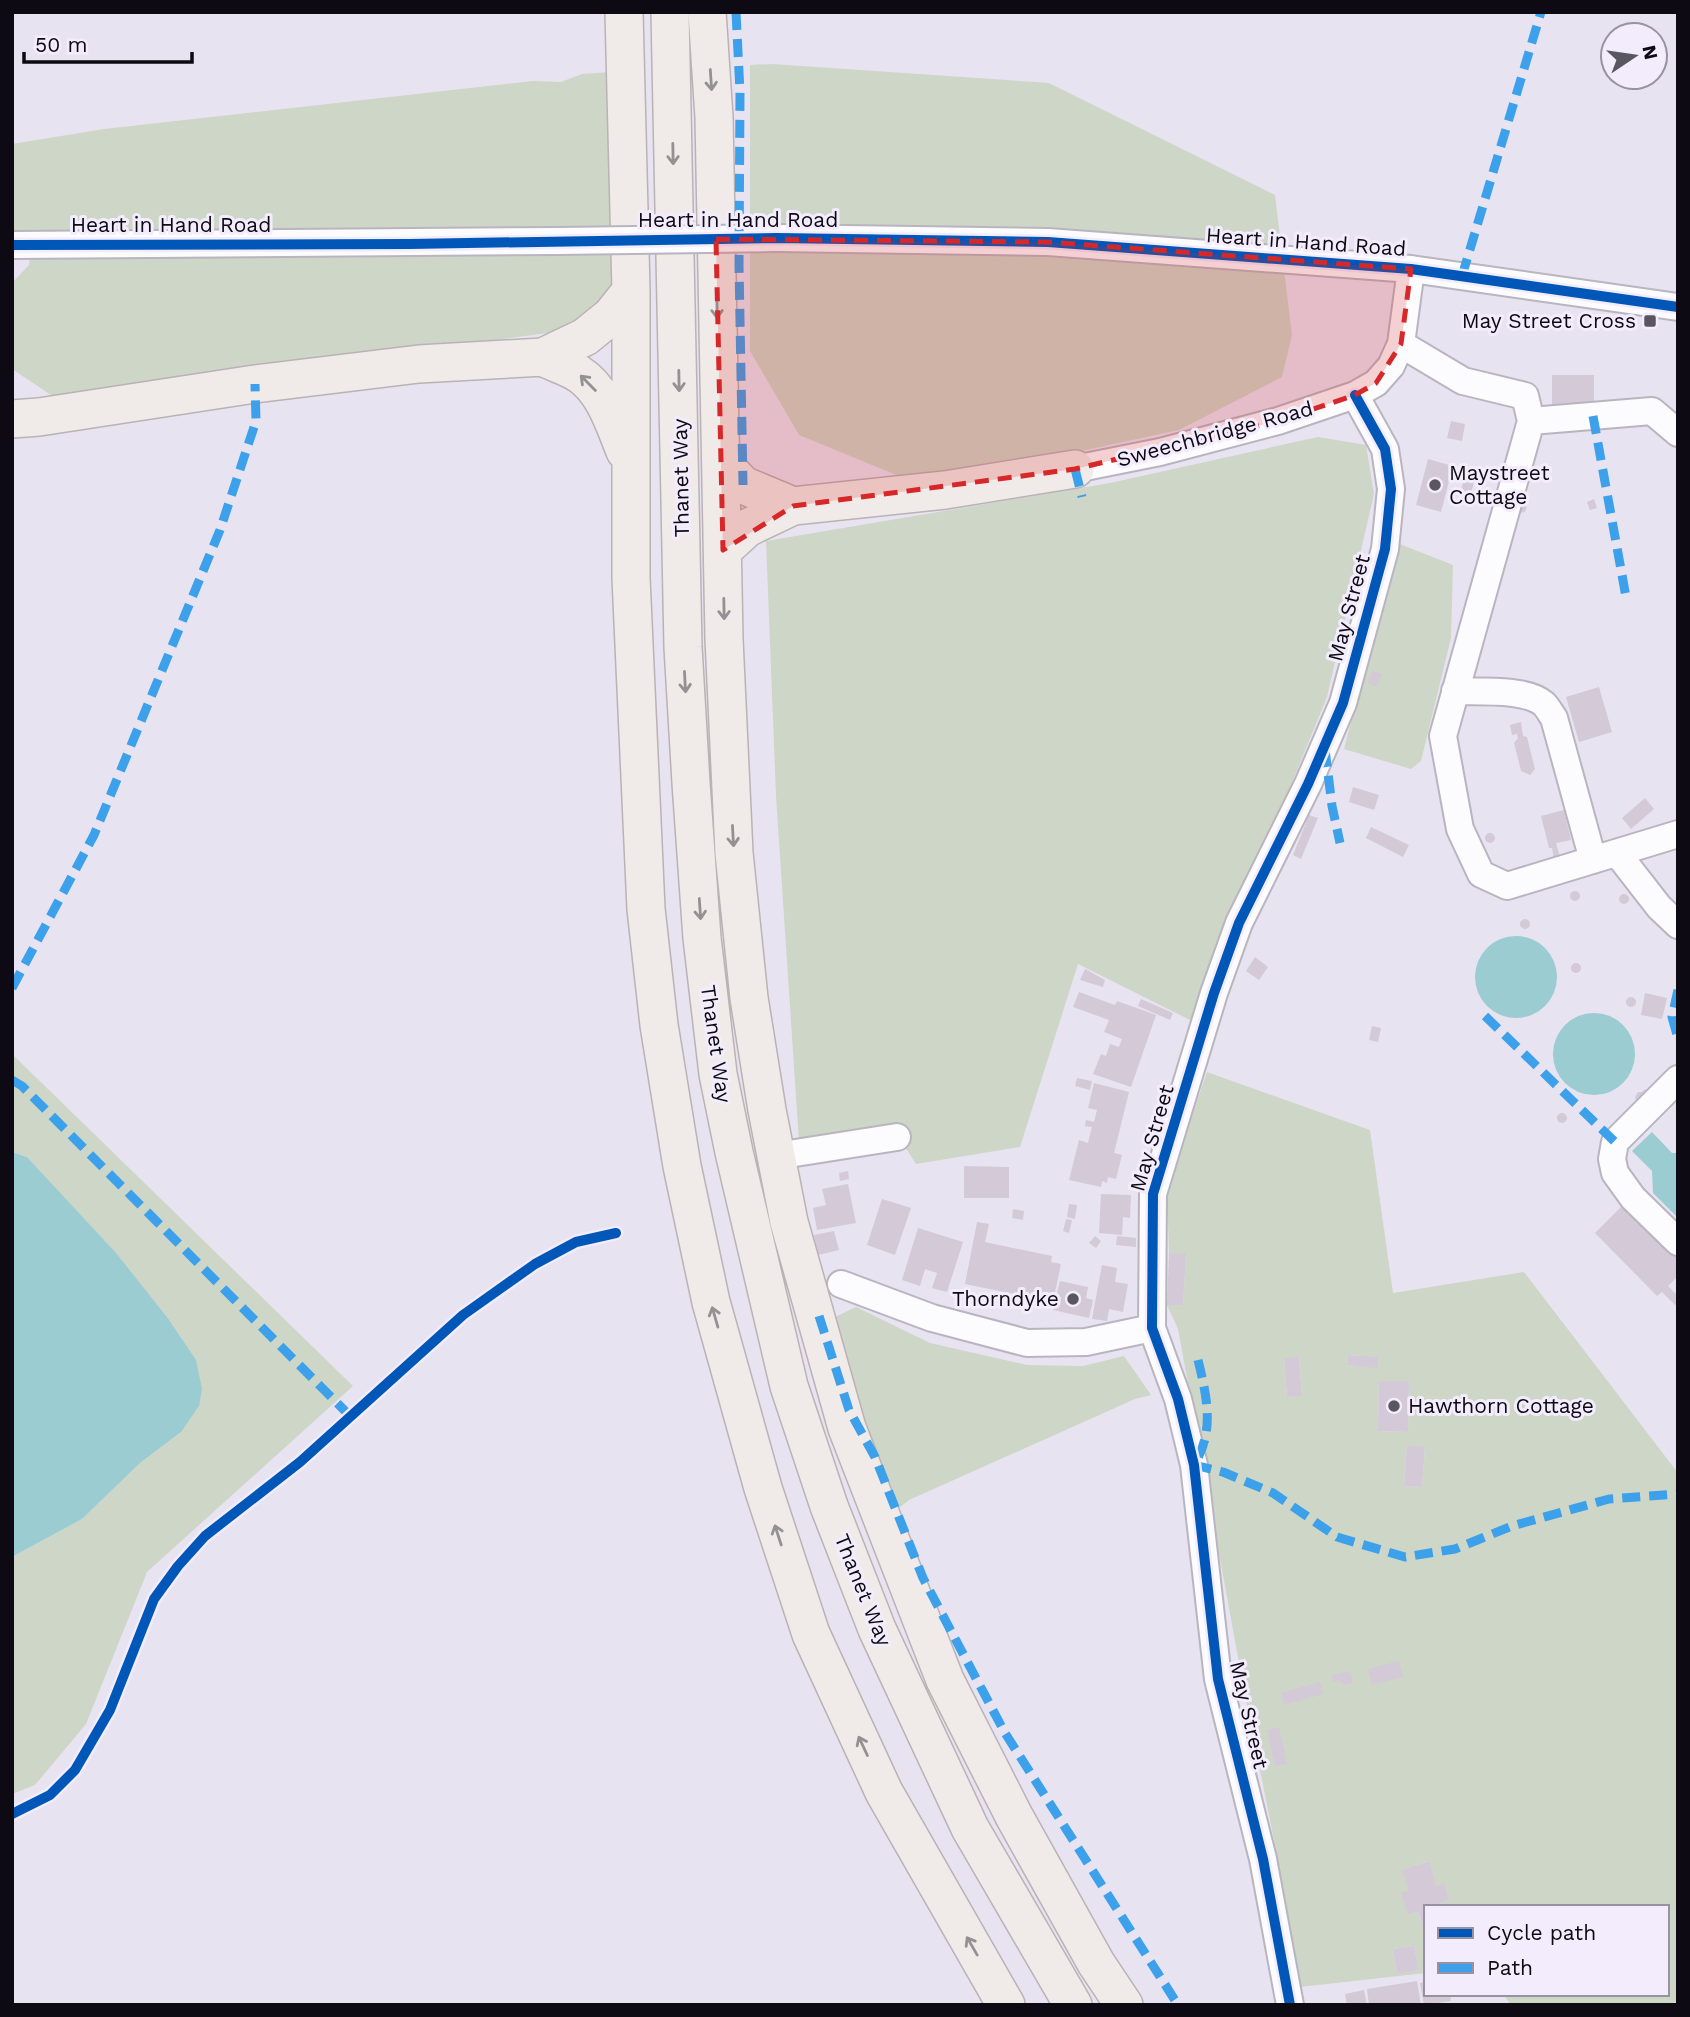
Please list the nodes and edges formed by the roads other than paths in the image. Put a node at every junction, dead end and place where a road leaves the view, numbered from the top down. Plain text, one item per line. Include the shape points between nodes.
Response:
1 (624, 12) edge
2 (670, 12) edge
3 (706, 12) edge
4 (12, 245) edge
5 (1411, 268) junction
6 (631, 291) junction
7 (1678, 307) edge
8 (1401, 344) junction
9 (543, 358) junction
10 (1355, 395) junction
11 (12, 419) edge
12 (1531, 421) junction
13 (1678, 433) edge
14 (721, 462) junction
15 (631, 464) junction
16 (1075, 469) joint
17 (793, 506) junction
18 (723, 550) junction
19 (1455, 691) junction
20 (1678, 834) edge
21 (1605, 856) junction
22 (1678, 925) edge
23 (1678, 1079) edge
24 (897, 1137) dead end
25 (776, 1156) junction
26 (1678, 1242) edge
27 (841, 1284) dead end
28 (1152, 1328) junction
29 (1006, 2005) edge
30 (1073, 2005) edge
31 (1124, 2005) edge
32 (1290, 2005) edge

1 - 6 highway
2 -> 30 highway, Thanet Way via 686,702 702,938 718,1074 789,1386 830,1506 877,1629 970,1828
3 -> 14 highway via 714,117
4 - 5 street, Heart in Hand Road, bridge via 777,239 1048,242
5 - 7 street, Heart in Hand Road
5 - 8 street
6 - 9 highway via 611,317 585,337
6 - 15 highway
8 - 10 street via 1376,383
8 - 12 street via 1463,381 1525,396
9 - 11 highway via 419,365
15 -> 9 highway via 595,388 579,373
10 - 16 street, Sweechbridge Road via 1278,421
10 - 28 street, May Street via 1385,449 1391,489 1385,549 1343,703 1239,923 1153,1195
12 - 13 street via 1652,411
12 - 19 street
14 - 17 highway via 743,485
14 - 18 highway
29 -> 15 highway via 884,1792 811,1634 763,1488 711,1302 682,1166 646,909 631,578
16 - 17 highway via 945,490
17 - 18 highway via 747,528
18 -> 25 highway via 734,853 750,998
19 - 21 street via 1513,693 1543,703 1554,718
19 - 21 street via 1443,736 1460,829 1481,874 1507,886
20 - 21 street
21 - 22 street
23 - 26 street via 1615,1142 1612,1159 1615,1173 1633,1198
24 - 25 street
25 - 31 highway via 789,1222 847,1428 945,1679 1014,1816
27 - 28 street via 932,1318 1027,1343 1086,1342
28 - 32 street, May Street via 1178,1399 1194,1465 1218,1679 1264,1859

